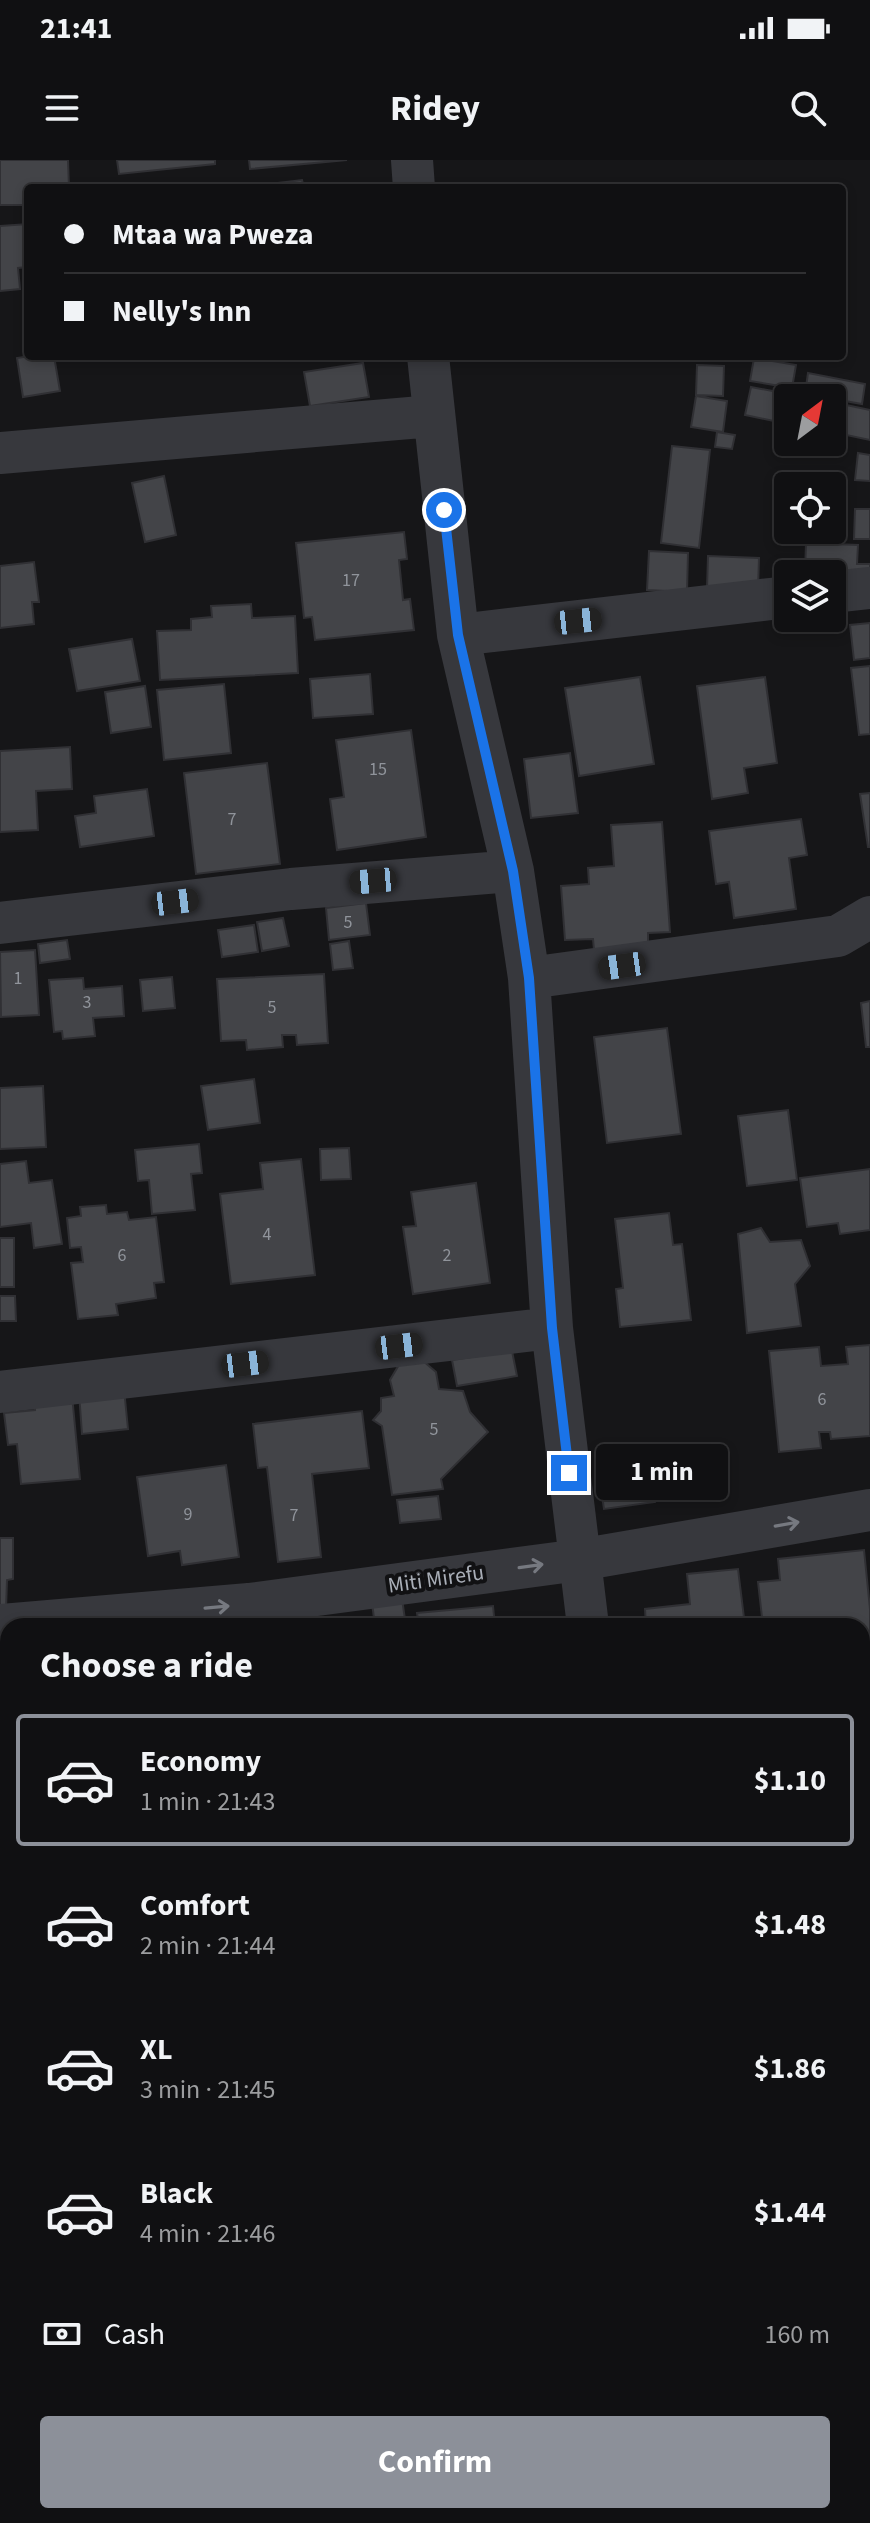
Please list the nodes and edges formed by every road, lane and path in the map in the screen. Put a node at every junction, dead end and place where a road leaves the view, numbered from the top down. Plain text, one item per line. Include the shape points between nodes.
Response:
1 (412, 160) edge
2 (414, 184) edge
3 (428, 360) edge
4 (433, 416) junction
5 (0, 453) edge
6 (870, 588) edge
7 (846, 591) edge
8 (774, 599) edge
9 (458, 635) junction
10 (513, 871) junction
11 (870, 917) edge
12 (0, 923) edge
13 (529, 978) junction
14 (552, 1328) junction
15 (0, 1392) edge
16 (870, 1510) edge
17 (579, 1560) junction
18 (83, 1618) edge
19 (587, 1618) edge

1 - 2 street
3 - 4 street
4 - 5 street
4 - 9 street
6 - 7 street
8 - 9 street
9 - 10 street
10 - 12 street via 291,889
10 - 13 street
11 - 13 street via 838,936
13 - 14 street
14 - 15 street
14 - 17 street
17 -> 16 street, Miti Mirefu
18 -> 17 street, Miti Mirefu via 249,1604
17 - 19 street

